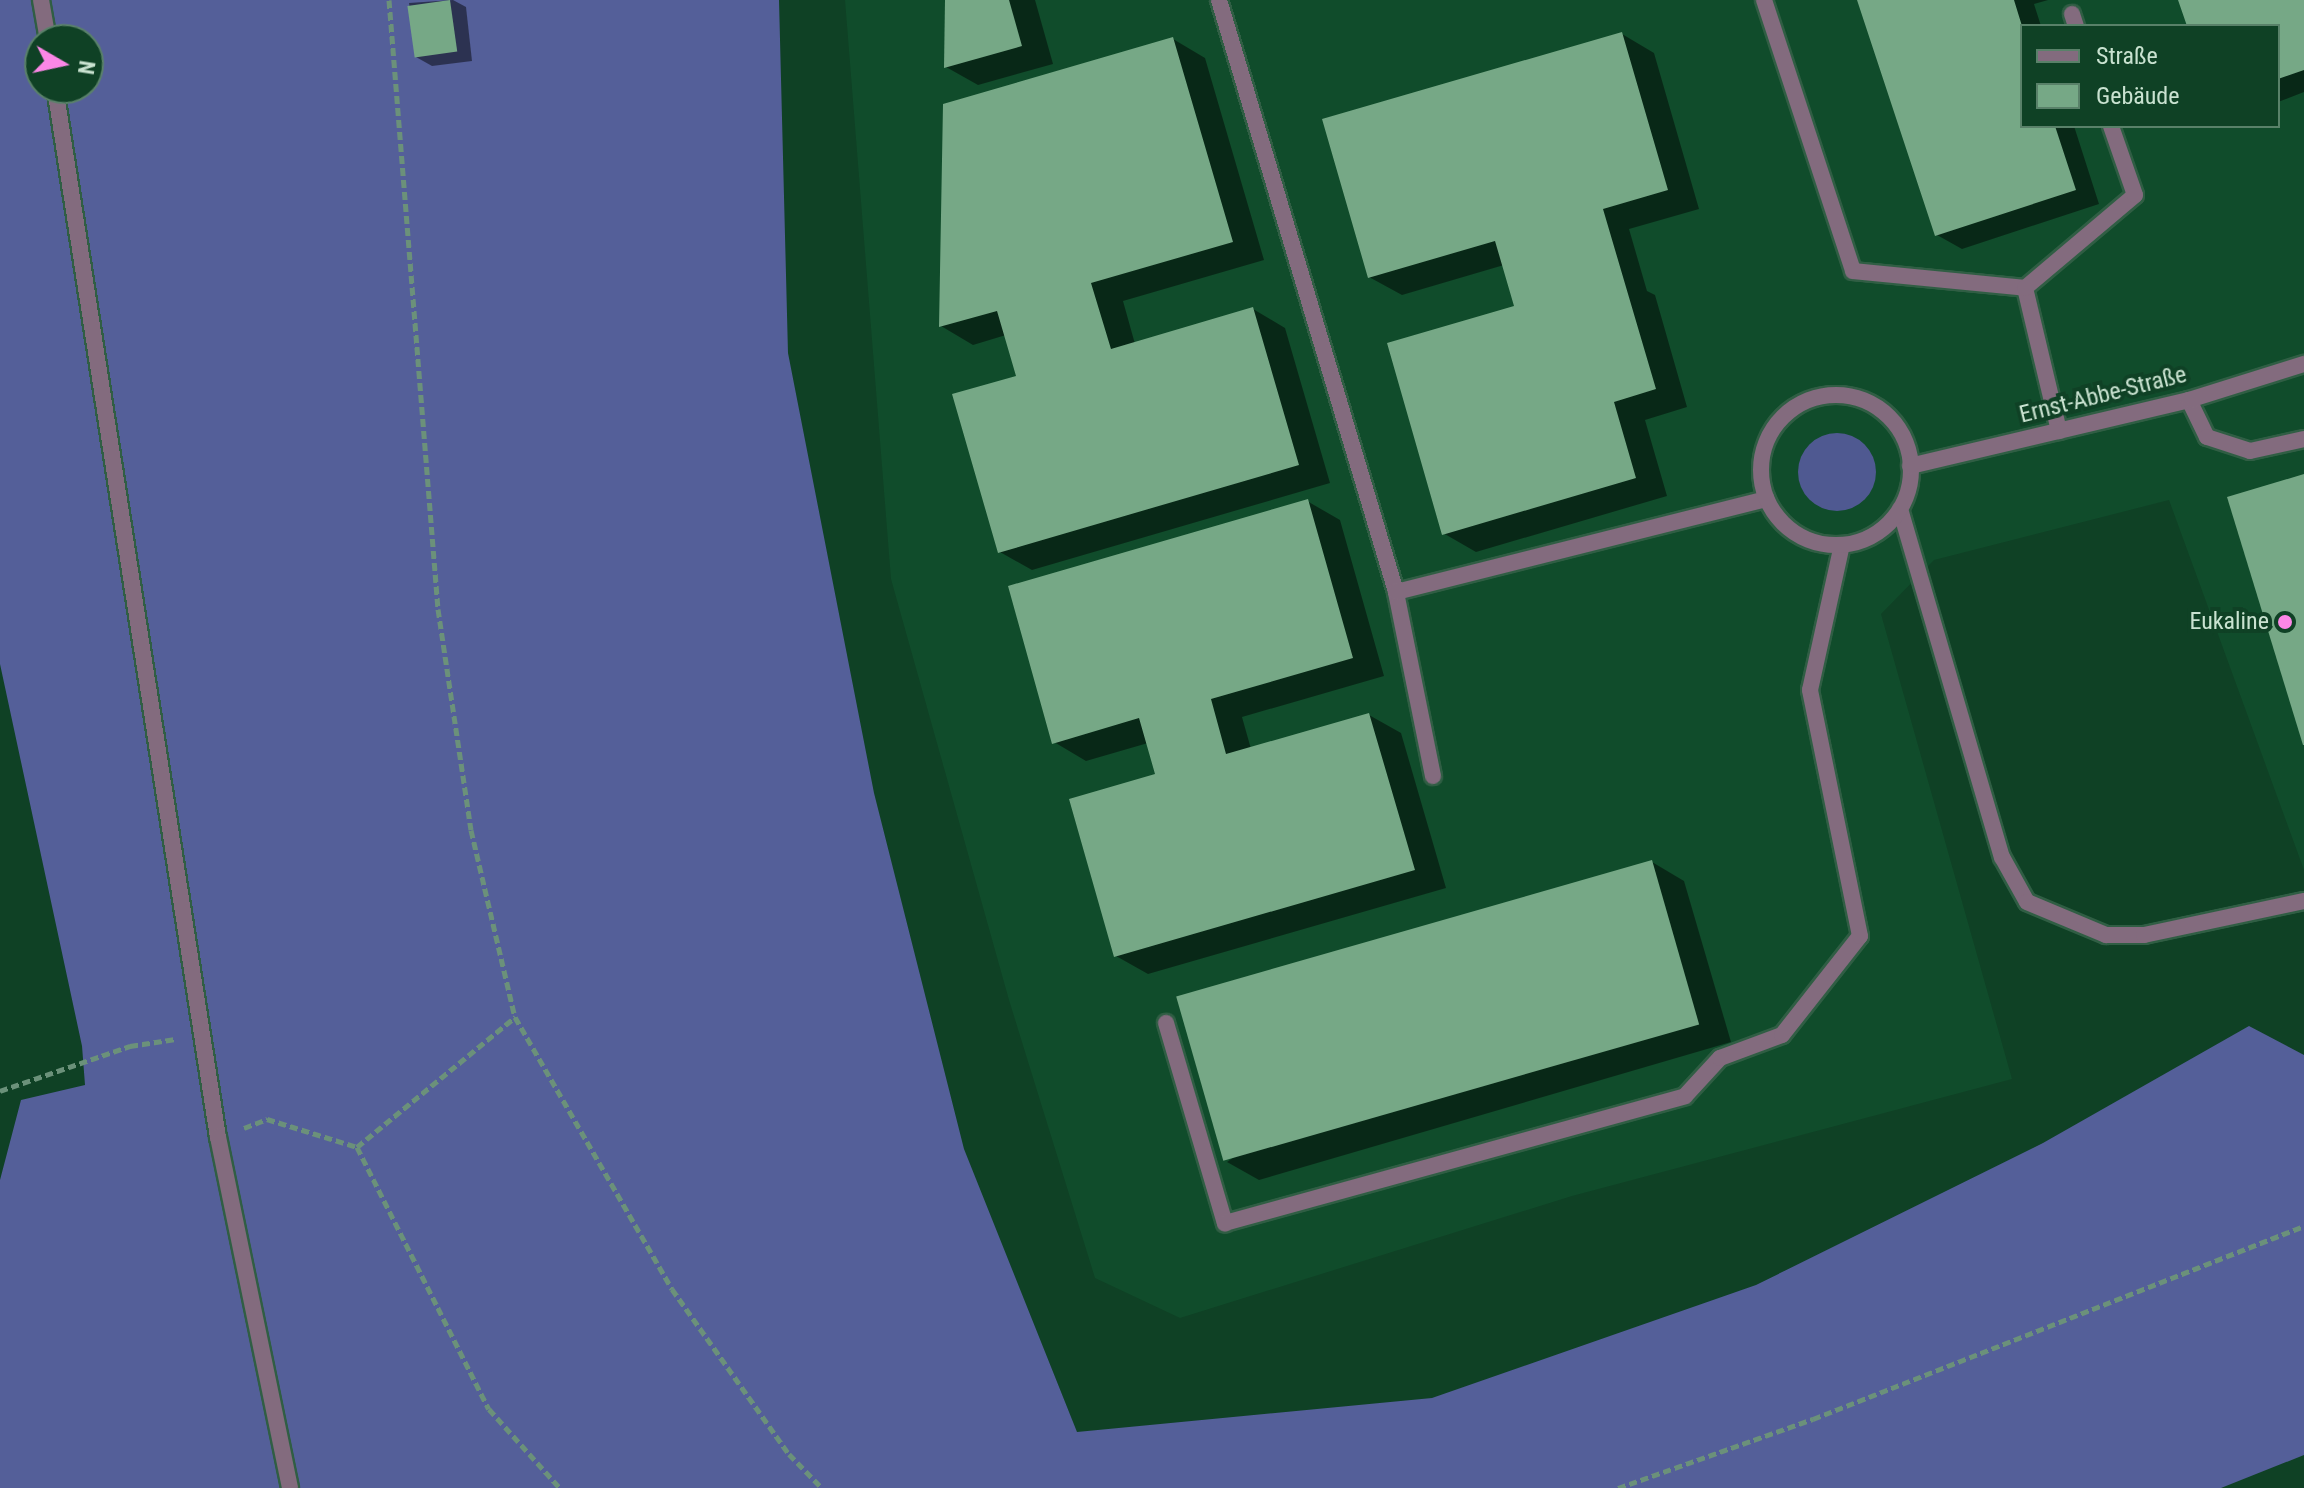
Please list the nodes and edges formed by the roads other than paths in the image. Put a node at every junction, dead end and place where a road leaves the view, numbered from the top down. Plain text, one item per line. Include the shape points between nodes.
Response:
1 (41, 0) edge
2 (1219, 0) edge
3 (1764, 0) edge
4 (45, 24) edge
5 (58, 104) edge
6 (2112, 128) edge
7 (2025, 288) junction
8 (2304, 364) edge
9 (2189, 400) junction
10 (2059, 431) junction
11 (2304, 439) edge
12 (1910, 466) junction
13 (1766, 499) junction
14 (1900, 509) junction
15 (1842, 545) junction
16 (1396, 592) junction
17 (1433, 776) dead end
18 (2304, 901) edge
19 (1166, 1023) dead end
20 (290, 1488) edge

1 - 4 street
2 - 16 street
3 - 7 street via 1853,271
5 - 20 street via 218,1137
6 - 7 street via 2135,195
7 - 10 street
8 - 9 street, Ernst-Abbe-Straße
9 - 10 street, Ernst-Abbe-Straße
9 - 11 street via 2207,437 2250,451
10 - 12 street, Ernst-Abbe-Straße
12 - 13 street via 1908,447 1888,416 1856,398 1819,397 1786,414 1774,427 1761,462
12 - 14 street
13 - 15 street via 1797,535
13 - 16 street
14 - 15 street via 1875,533
14 - 18 street via 2002,857 2027,902 2106,935 2144,935
15 - 19 street via 1810,690 1860,936 1782,1035 1720,1058 1685,1096 1225,1223
16 - 17 street

